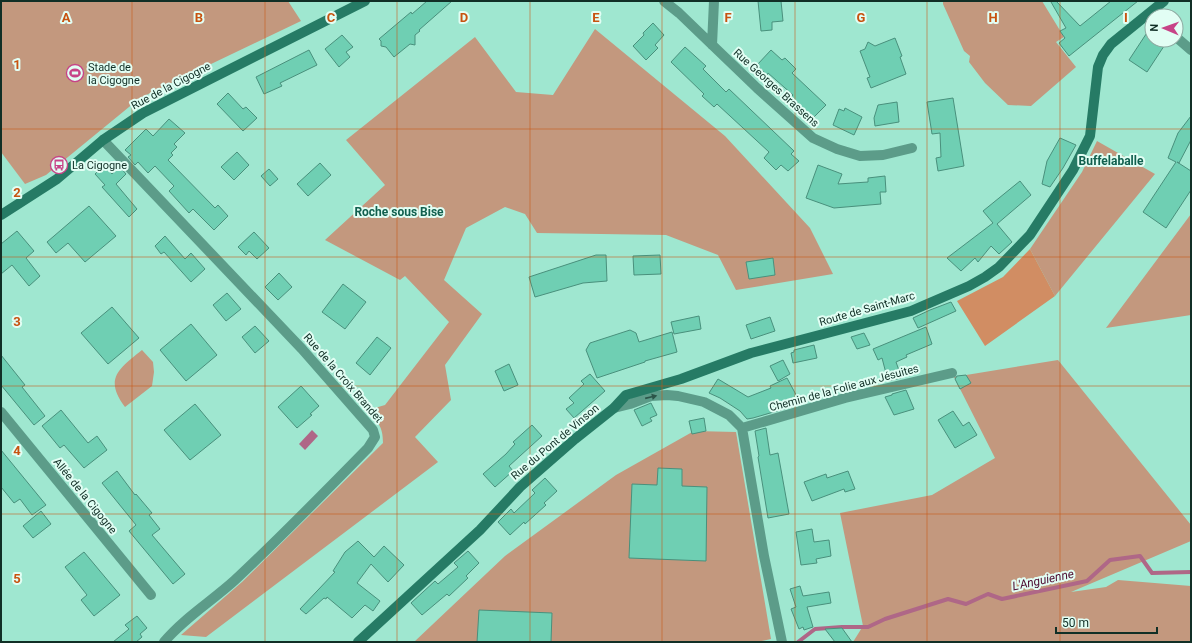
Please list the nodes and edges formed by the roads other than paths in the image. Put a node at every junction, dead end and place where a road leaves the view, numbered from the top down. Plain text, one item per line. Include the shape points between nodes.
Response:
1 (365, 1) edge
2 (664, 1) edge
3 (714, 1) edge
4 (1144, 21) edge
5 (712, 45) junction
6 (103, 140) junction
7 (912, 148) dead end
8 (1, 215) edge
9 (952, 373) dead end
10 (614, 408) junction
11 (1, 412) edge
12 (742, 428) junction
13 (151, 595) dead end
14 (164, 642) edge
15 (358, 642) edge
16 (782, 642) edge

1 - 6 street, Rue de la Cigogne via 143,113
2 - 5 street, Rue Georges Brassens
3 - 5 street
4 - 10 street, Route de Saint-Marc via 1111,44 1104,55 1098,67 1090,136 1073,170 1030,235 999,267 969,286 911,311 751,353 681,379 626,395
5 - 7 street, Rue Georges Brassens via 813,138 837,150 860,156 883,155
6 - 8 street, Rue de la Cigogne via 56,179
6 - 14 street, Rue de la Croix Brandet via 302,349 373,430 375,437 368,448 276,542 220,593 174,630
9 - 12 street, Chemin de la Folie aux Jésuites via 845,398
10 -> 12 street, Rue du Pont de Vinson via 651,396 678,396 704,402 729,416
10 - 15 street, Rue du Pont de Vinson via 575,438 520,487 480,530
11 - 13 street, Allée de la Cigogne
12 - 16 street

